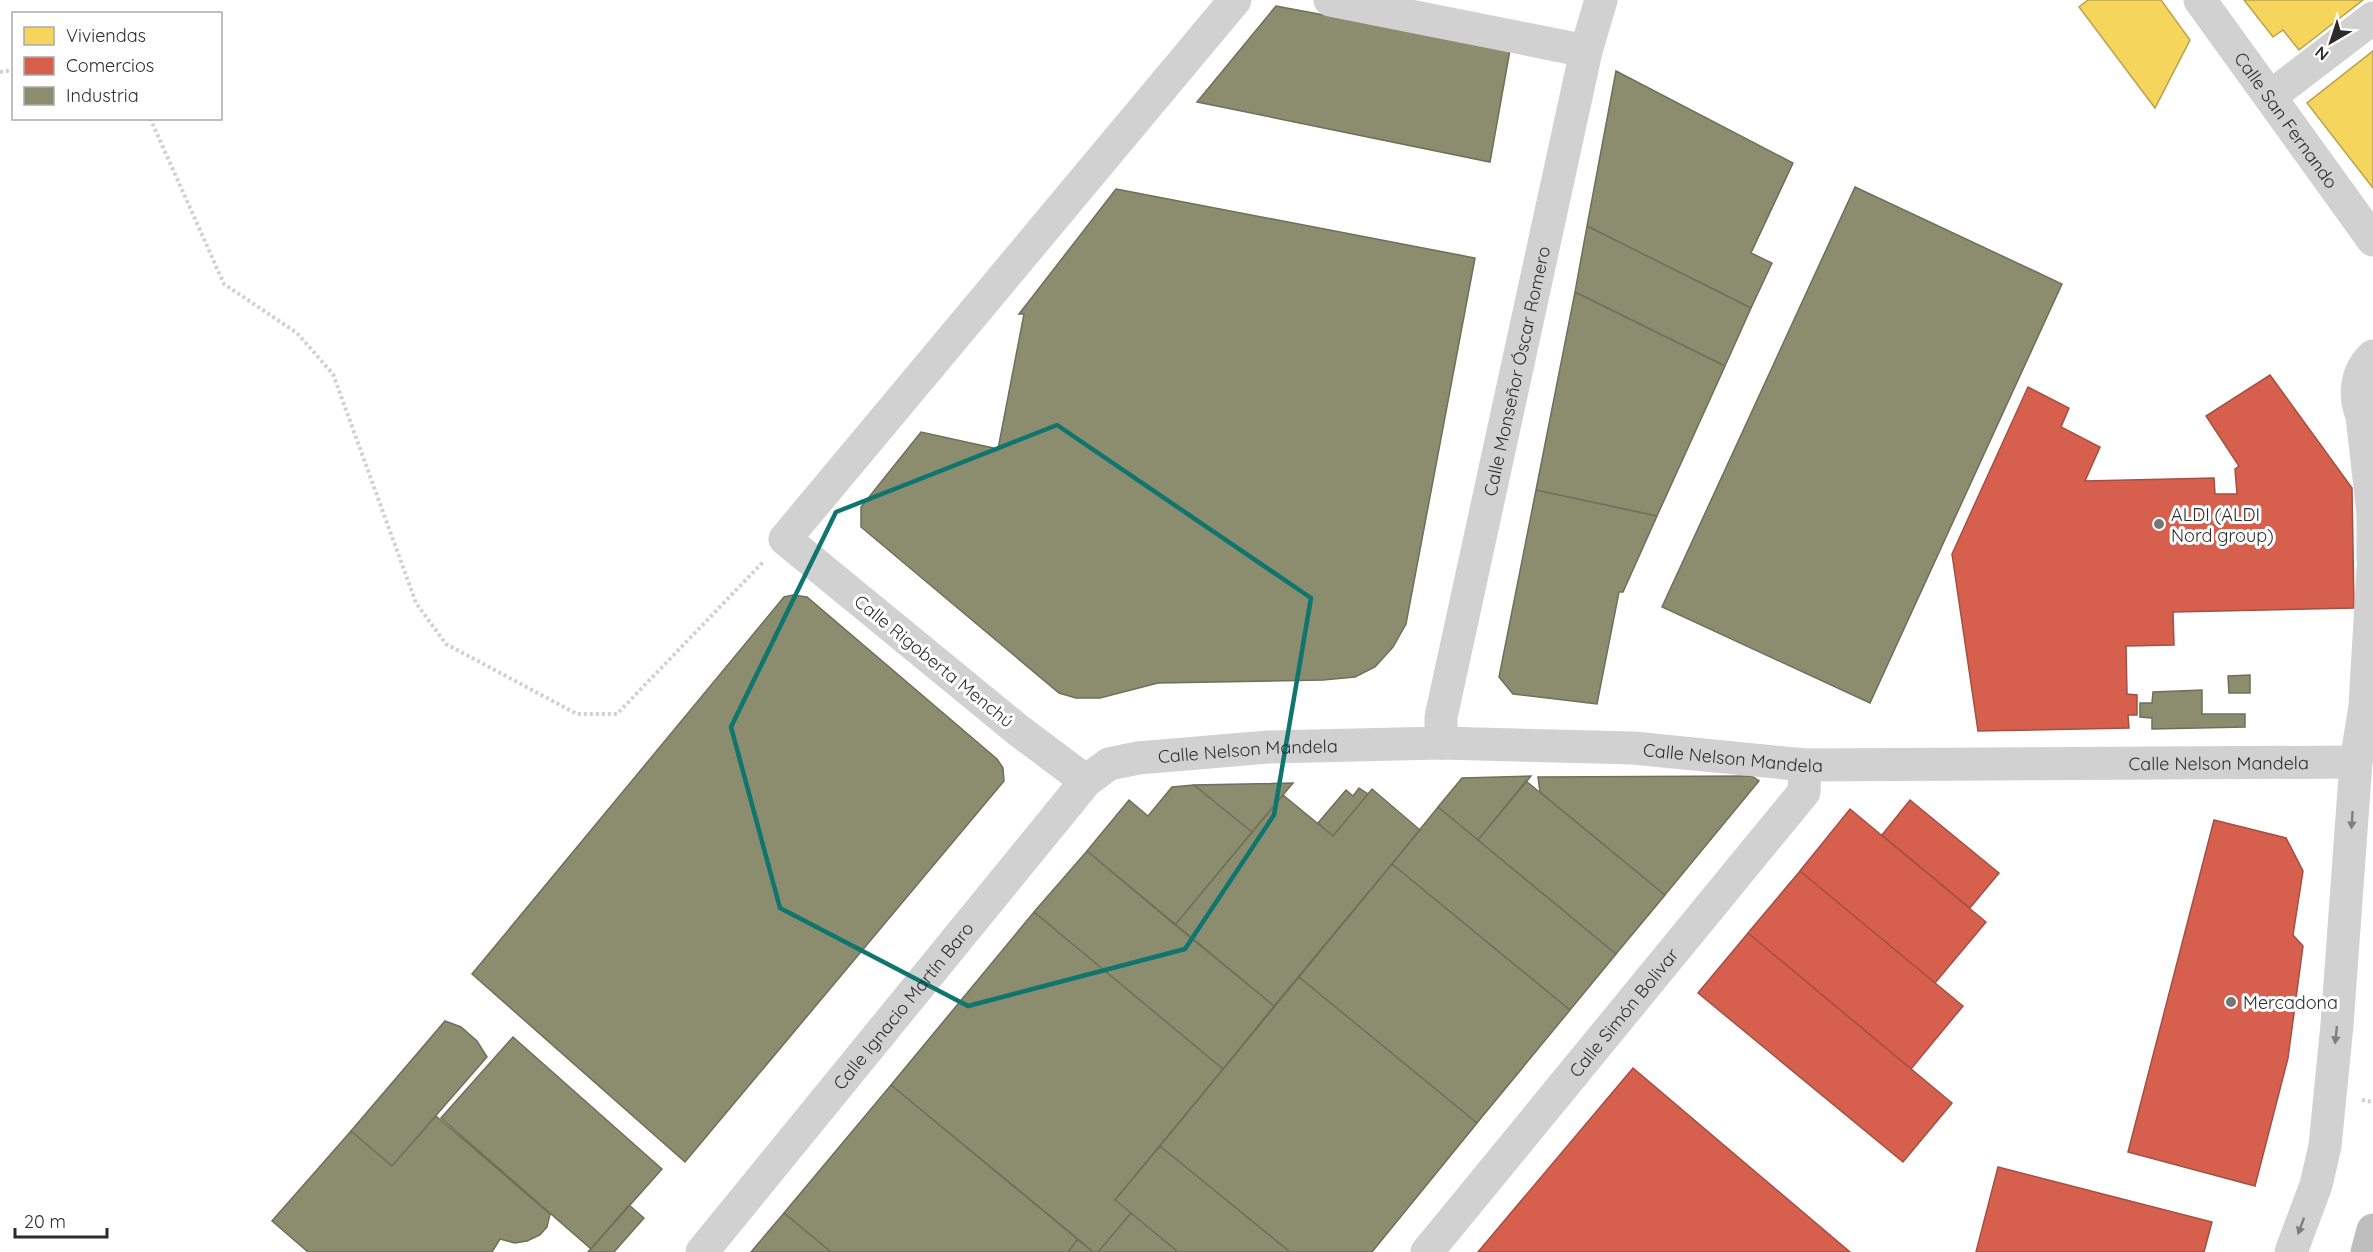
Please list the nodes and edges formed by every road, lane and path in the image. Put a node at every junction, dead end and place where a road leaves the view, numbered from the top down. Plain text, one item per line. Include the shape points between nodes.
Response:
1 (1235, 0) edge
2 (1330, 0) edge
3 (1601, 0) edge
4 (2200, 0) edge
5 (2373, 18) edge
6 (1586, 51) junction
7 (2271, 96) junction
8 (151, 120) edge
9 (2373, 240) edge
10 (2373, 357) edge
11 (2368, 423) edge
12 (2373, 513) edge
13 (785, 539) junction
14 (2373, 560) edge
15 (2373, 569) edge
16 (1441, 743) junction
17 (2356, 762) junction
18 (1805, 765) junction
19 (1097, 772) junction
20 (2373, 1230) edge
21 (702, 1252) edge
22 (1427, 1252) edge
23 (2291, 1252) edge
24 (2367, 1252) edge

1 - 13 street
2 - 6 street
3 - 6 street, Calle Monseñor Óscar Romero
4 - 7 street, Calle San Fernando
5 - 7 street
6 - 16 street, Calle Monseñor Óscar Romero via 1441,717
7 - 9 street, Calle San Fernando
8 - 13 path via 224,284 297,333 333,375 416,603 446,644 577,714 617,714
10 - 11 street via 2357,388 2358,402
11 - 12 street
12 - 14 street
13 - 19 street, Calle Rigoberta Menchú via 1018,730
15 - 17 street via 2365,706
16 - 18 street, Calle Nelson Mandela via 1633,748
16 - 19 street, Calle Nelson Mandela via 1268,747 1149,757
17 - 18 street, Calle Nelson Mandela
17 -> 23 street via 2325,1146 2316,1185
18 - 22 street, Calle Simón Bolivar via 1804,792
19 - 21 street, Calle Ignacio Martín Baro
20 - 24 highway

